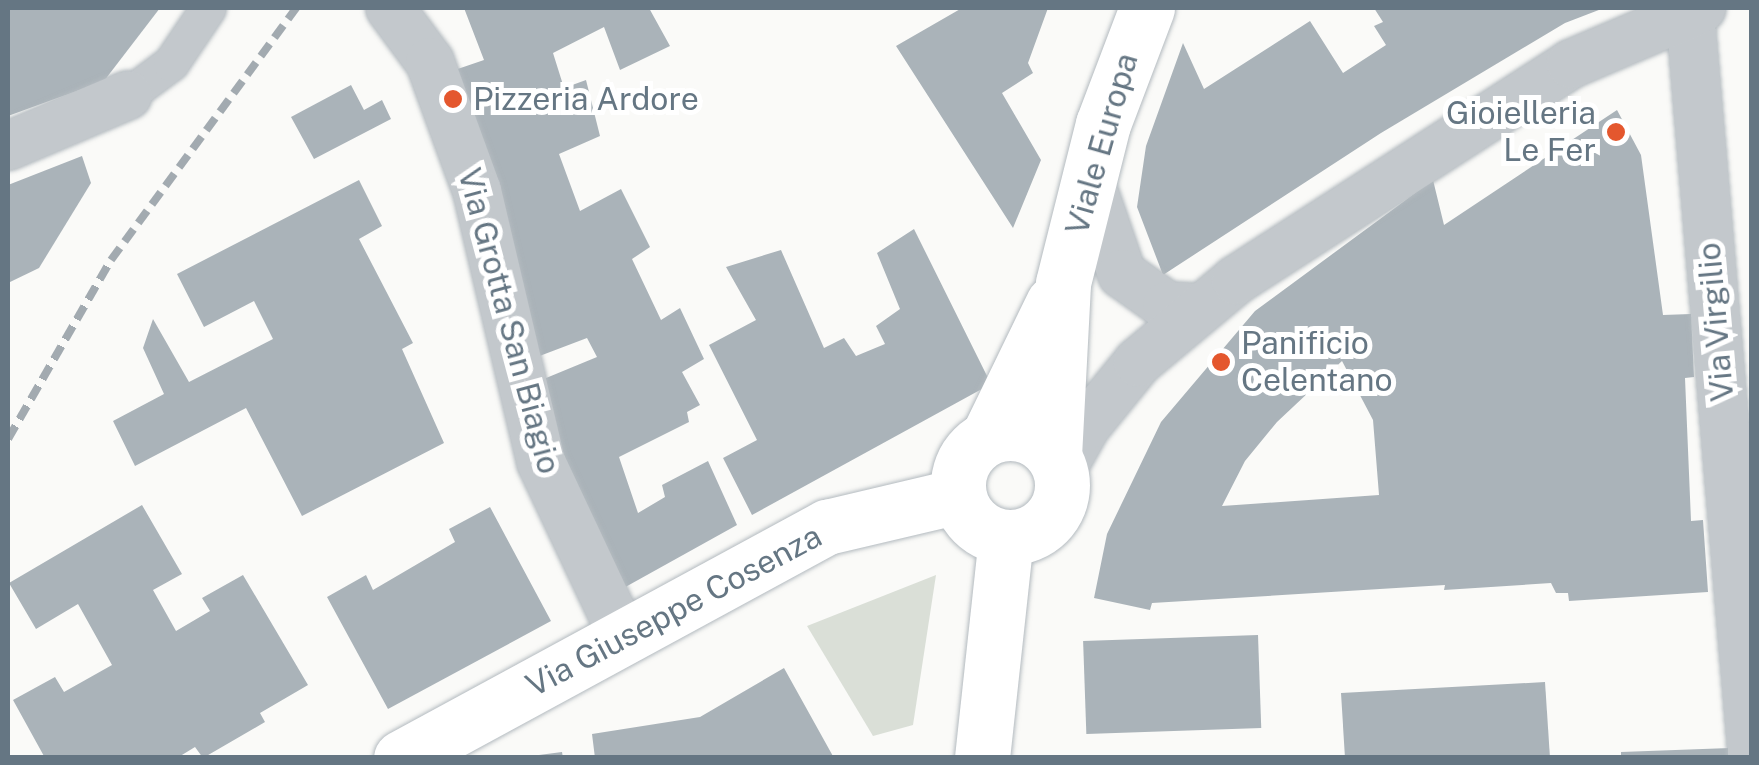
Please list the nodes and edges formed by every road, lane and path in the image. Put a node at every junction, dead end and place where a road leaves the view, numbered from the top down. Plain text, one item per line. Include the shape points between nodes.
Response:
1 (208, 8) edge
2 (390, 8) edge
3 (1696, 10) edge
4 (1136, 14) edge
5 (128, 95) joint
6 (8, 146) edge
7 (1089, 178) junction
8 (1063, 282) junction
9 (1201, 308) junction
10 (988, 437) junction
11 (1058, 463) junction
12 (958, 496) junction
13 (1006, 538) junction
14 (624, 638) junction
15 (1752, 752) edge
16 (401, 758) edge
17 (982, 758) edge

1 - 5 street via 172,62
2 - 14 street, Via Grotta San Biagio via 430,62 477,191 541,462
3 - 9 street via 1571,64
3 - 15 street, Via Virgilio
4 - 7 main road, Viale Europa
5 - 6 street
7 - 8 main road, Viale Europa
7 - 9 street via 1122,274 1168,306
8 - 10 main road
8 - 11 main road
9 - 11 street via 1138,362
10 - 11 main road via 1024,434
10 - 12 main road via 963,460
11 - 13 main road via 1063,488 1051,518 1023,536
12 - 13 main road via 975,525
12 - 14 main road, Via Giuseppe Cosenza via 827,527
13 - 17 main road
14 - 16 main road, Via Giuseppe Cosenza

